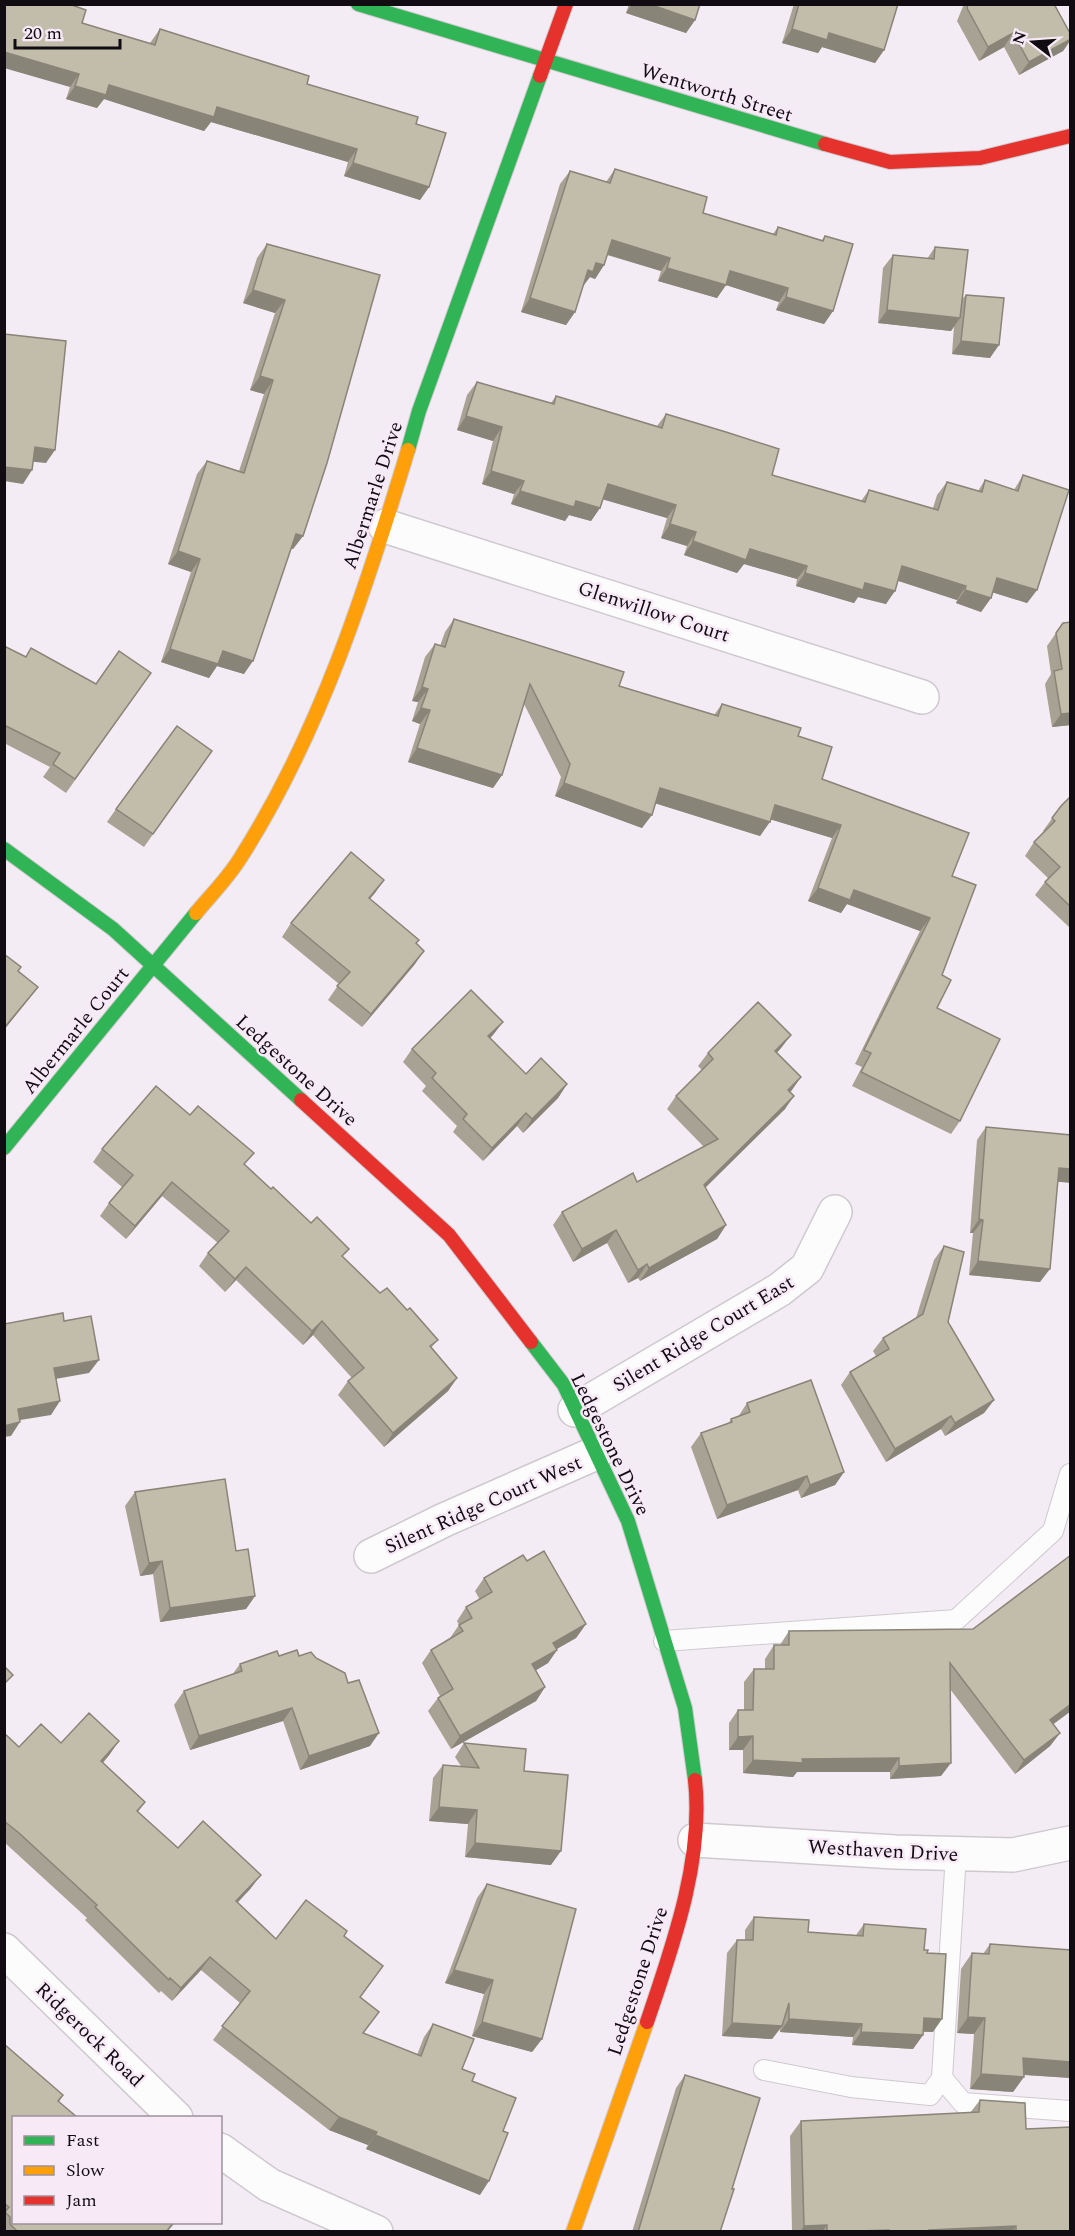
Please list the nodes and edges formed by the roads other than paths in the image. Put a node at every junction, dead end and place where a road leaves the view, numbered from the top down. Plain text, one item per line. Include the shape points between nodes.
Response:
1 (358, 4) edge
2 (566, 4) edge
3 (544, 62) junction
4 (1071, 136) edge
5 (386, 526) junction
6 (922, 697) dead end
7 (4, 849) edge
8 (153, 965) junction
9 (4, 1148) edge
10 (834, 1212) dead end
11 (575, 1410) junction
12 (596, 1454) junction
13 (1071, 1474) edge
14 (371, 1556) dead end
15 (664, 1641) junction
16 (695, 1840) junction
17 (1071, 1844) edge
18 (956, 1854) junction
19 (4, 1950) edge
20 (764, 2070) dead end
21 (942, 2078) junction
22 (1071, 2111) edge
23 (174, 2116) edge
24 (222, 2151) edge
25 (376, 2232) edge
26 (573, 2232) edge

1 - 3 street, Wentworth Street
2 - 3 street, Albermarle Drive
3 - 4 street, Wentworth Street via 890,162 980,158
3 - 5 street, Albermarle Drive via 419,411
5 - 6 street, Glenwillow Court
5 - 8 street, Albermarle Drive via 323,697 283,786 240,859
7 - 8 street, Ledgestone Drive via 113,929
8 - 9 street, Albermarle Court
8 - 11 street, Ledgestone Drive via 448,1235 564,1385
10 - 11 street, Silent Ridge Court East via 807,1268 779,1290
11 - 12 street, Ledgestone Drive
12 - 14 street, Silent Ridge Court West
12 - 15 street, Ledgestone Drive via 628,1521
13 - 15 lane via 1053,1530 956,1620
15 - 16 street, Ledgestone Drive via 685,1708 696,1784
16 - 18 street, Westhaven Drive
16 - 26 street, Ledgestone Drive via 676,1938
17 - 18 street, Westhaven Drive via 1013,1855
18 - 21 lane
19 - 23 street, Ridgerock Road
20 - 21 lane via 851,2087 930,2095
21 - 22 lane via 963,2103
24 - 25 street via 269,2185

